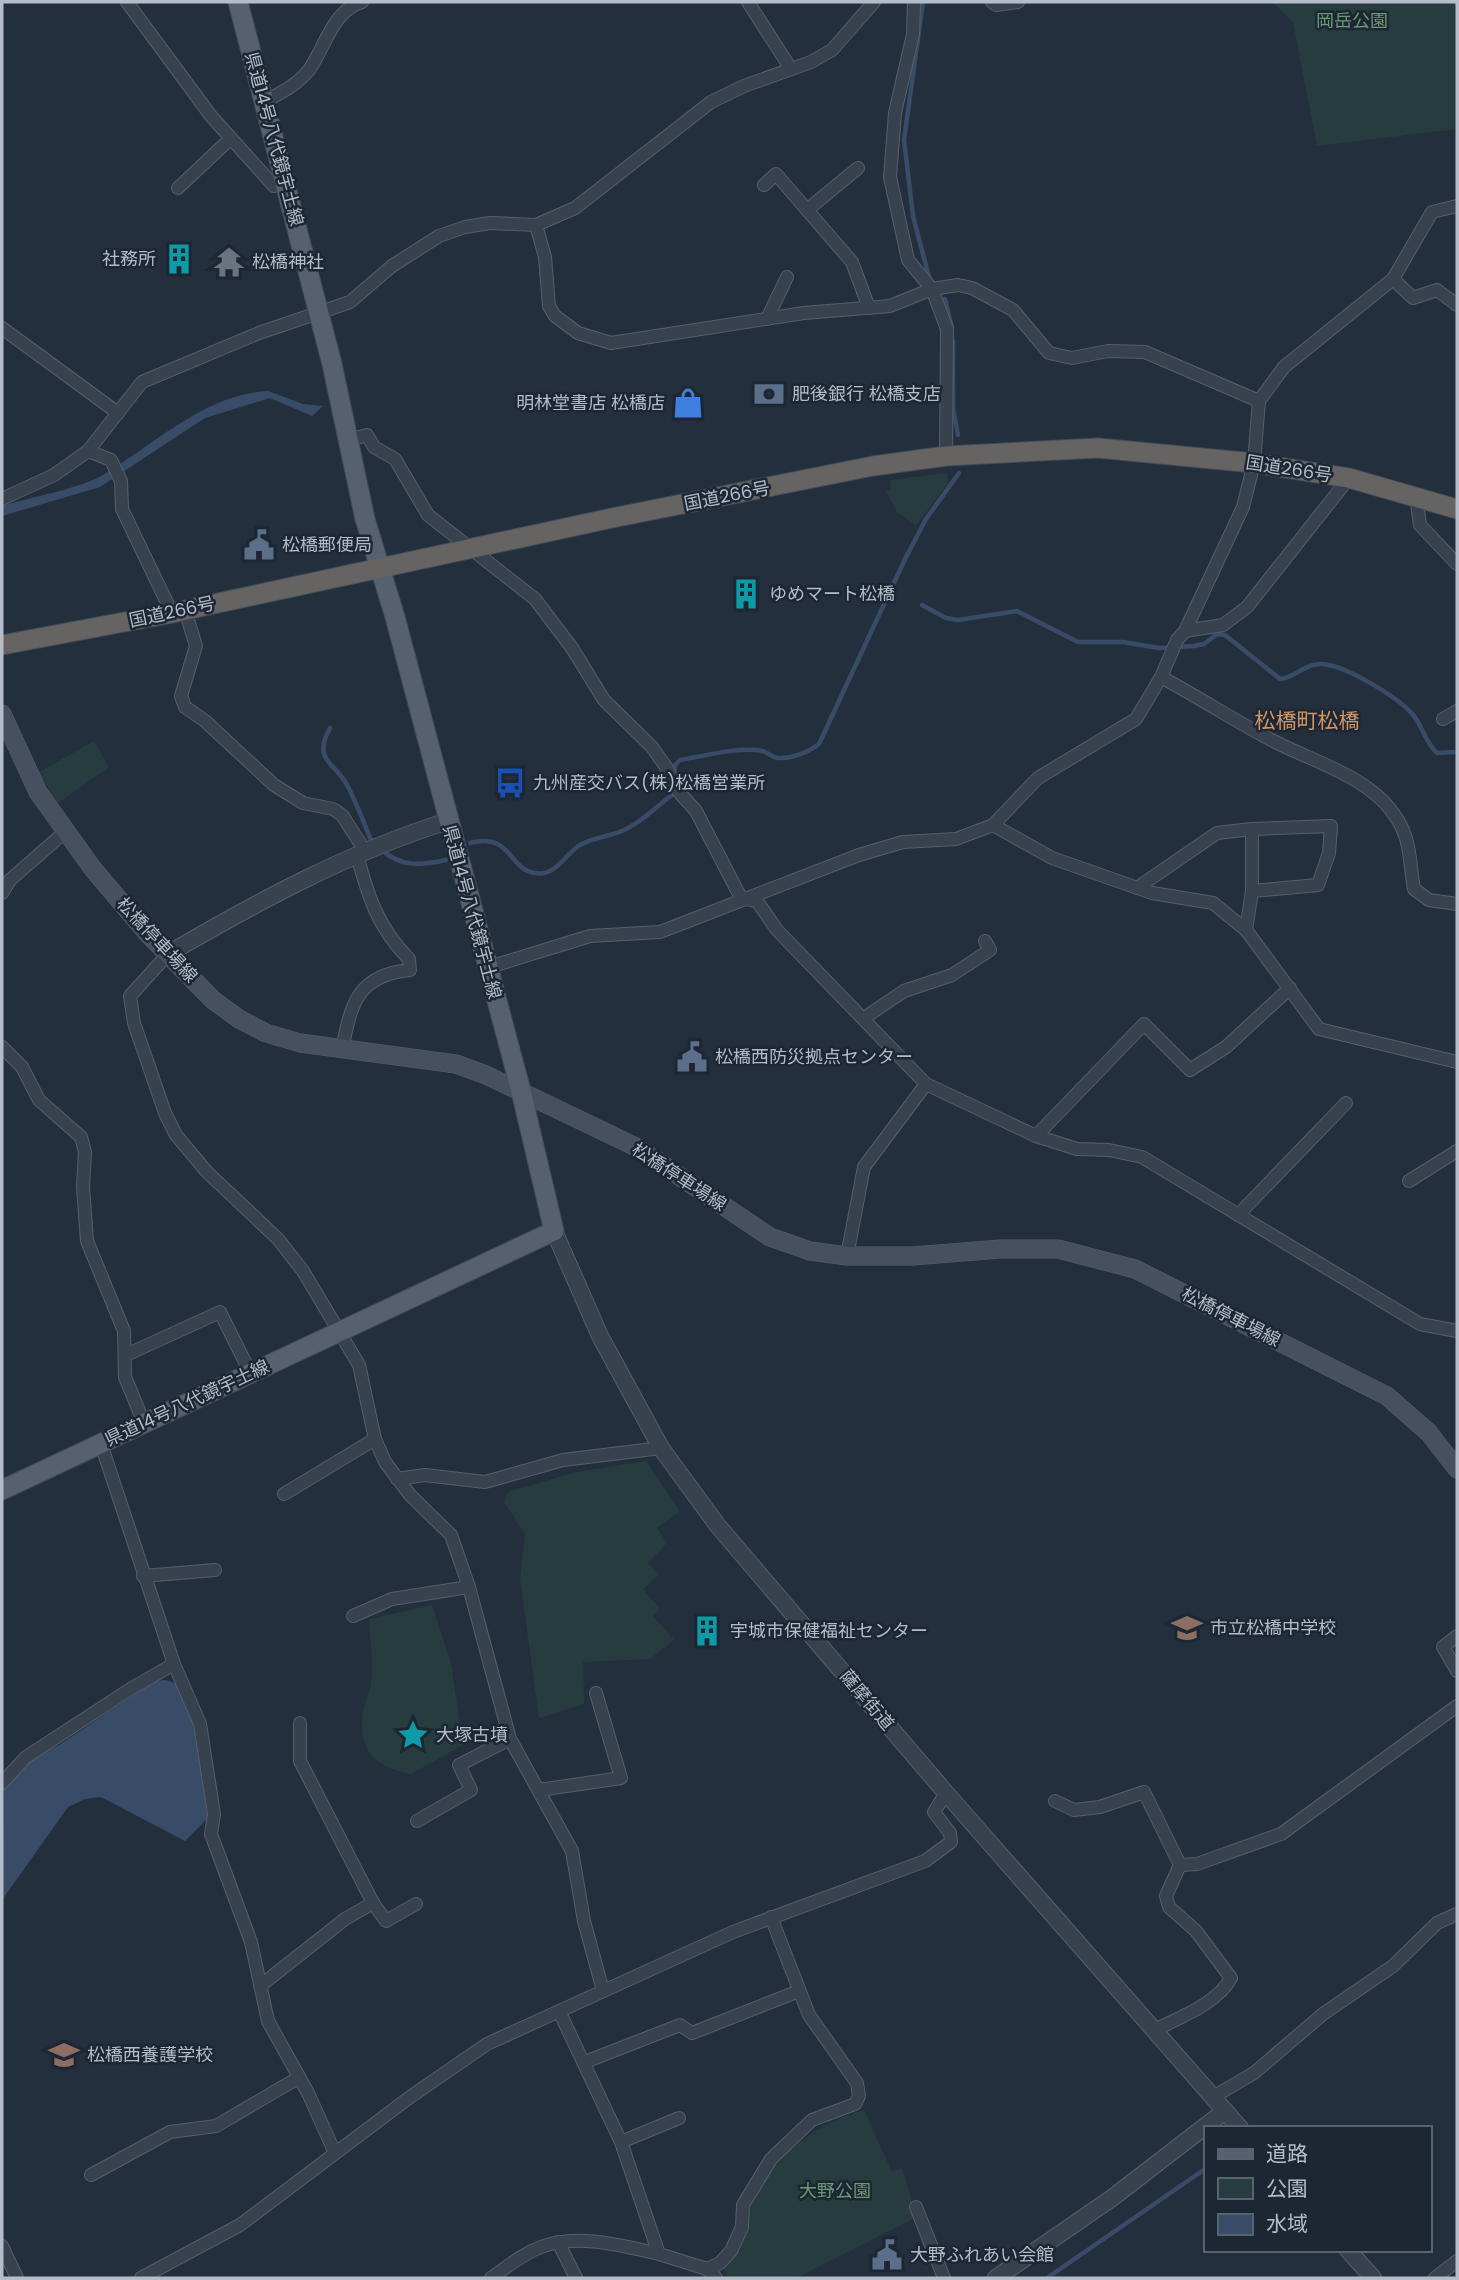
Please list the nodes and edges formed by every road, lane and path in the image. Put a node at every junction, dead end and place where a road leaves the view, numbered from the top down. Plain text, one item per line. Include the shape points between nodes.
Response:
1 (127, 2) edge
2 (238, 2) edge
3 (362, 2) edge
4 (748, 2) edge
5 (874, 2) edge
6 (914, 2) edge
7 (992, 2) edge
8 (1018, 2) edge
9 (791, 69) junction
10 (264, 102) junction
11 (230, 139) junction
12 (858, 168) dead end
13 (764, 185) dead end
14 (274, 186) dead end
15 (178, 188) dead end
16 (1457, 206) edge
17 (807, 210) junction
18 (536, 225) junction
19 (787, 277) dead end
20 (1393, 279) junction
21 (932, 289) junction
22 (1457, 305) edge
23 (869, 308) junction
24 (319, 314) junction
25 (767, 319) junction
26 (2, 328) edge
27 (1259, 401) junction
28 (118, 413) junction
29 (349, 440) junction
30 (88, 451) junction
31 (946, 456) junction
32 (1254, 463) junction
33 (1349, 478) junction
34 (1416, 496) junction
35 (2, 499) edge
36 (1457, 509) edge
37 (469, 550) junction
38 (1457, 564) edge
39 (380, 569) junction
40 (178, 612) junction
41 (1181, 636) junction
42 (2, 645) edge
43 (1161, 677) junction
44 (1457, 711) edge
45 (2, 714) edge
46 (1443, 719) dead end
47 (448, 821) junction
48 (993, 825) junction
49 (1252, 829) junction
50 (66, 831) junction
51 (369, 849) junction
52 (1137, 888) junction
53 (1252, 891) junction
54 (2, 893) edge
55 (741, 898) junction
56 (1457, 904) edge
57 (1246, 930) junction
58 (985, 941) dead end
59 (168, 954) junction
60 (486, 968) junction
61 (1290, 988) junction
62 (864, 1018) junction
63 (2, 1047) edge
64 (342, 1050) junction
65 (1457, 1062) edge
66 (926, 1084) junction
67 (521, 1091) junction
68 (1346, 1103) dead end
69 (1036, 1136) junction
70 (1457, 1151) edge
71 (1409, 1181) dead end
72 (1238, 1215) junction
73 (554, 1231) junction
74 (847, 1256) junction
75 (341, 1330) junction
76 (1457, 1331) edge
77 (126, 1354) junction
78 (251, 1374) junction
79 (144, 1423) junction
80 (375, 1439) junction
81 (101, 1444) junction
82 (661, 1448) junction
83 (1457, 1469) edge
84 (397, 1479) junction
85 (2, 1490) edge
86 (284, 1494) dead end
87 (215, 1570) dead end
88 (143, 1576) junction
89 (469, 1587) junction
90 (353, 1616) dead end
91 (1457, 1636) edge
92 (174, 1664) junction
93 (1457, 1671) edge
94 (596, 1693) dead end
95 (1457, 1706) edge
96 (300, 1723) dead end
97 (510, 1739) junction
98 (2, 1783) edge
99 (539, 1790) junction
100 (946, 1793) junction
101 (1055, 1801) dead end
102 (417, 1821) dead end
103 (1180, 1865) junction
104 (373, 1903) junction
105 (416, 1904) dead end
106 (1457, 1914) edge
107 (771, 1917) junction
108 (260, 1986) junction
109 (603, 1991) junction
110 (799, 1992) junction
111 (559, 2011) junction
112 (1155, 2030) junction
113 (585, 2062) junction
114 (298, 2078) junction
115 (1213, 2097) junction
116 (1225, 2111) junction
117 (678, 2118) dead end
118 (1206, 2126) edge
119 (1238, 2126) edge
120 (1204, 2127) edge
121 (621, 2142) junction
122 (335, 2153) junction
123 (91, 2175) dead end
124 (916, 2207) dead end
125 (558, 2242) junction
126 (2, 2246) edge
127 (1350, 2252) edge
128 (659, 2254) junction
129 (1457, 2260) edge
130 (158, 2274) edge
131 (712, 2274) edge
132 (17, 2278) edge
133 (141, 2278) edge
134 (491, 2278) edge
135 (576, 2278) edge
136 (944, 2278) edge
137 (996, 2278) edge
138 (1373, 2278) edge
139 (1435, 2278) edge

1 - 11 street
2 - 10 main road, 県道14号八代鏡宇土線
3 - 10 street via 334,24 309,70
4 - 9 street
5 - 9 street via 832,50
6 - 21 street via 890,177 908,260
7 - 8 street
9 - 18 street via 711,102 612,182
10 - 24 main road, 県道14号八代鏡宇土線
11 - 14 street
11 - 15 street
12 - 17 street
13 - 17 street via 780,170
16 - 20 street via 1432,212
17 - 23 street via 855,267
18 - 24 street via 490,223 439,236 391,267 356,298
18 - 25 street via 550,306 555,316 578,332 623,343
19 - 25 street
20 - 22 street via 1413,298 1437,290
20 - 27 street via 1284,367
21 - 23 street via 905,303
21 - 27 street via 958,285 995,300 1021,317 1049,353 1072,358 1108,351 1145,352
21 - 31 street via 947,329
23 - 25 street
24 - 28 street via 258,332 142,382
24 - 29 main road, 県道14号八代鏡宇土線
26 - 28 street
27 - 32 street
28 - 30 street
29 - 37 street via 367,435 374,447 395,459 423,510
29 - 39 main road, 県道14号八代鏡宇土線
30 - 35 street via 54,475
30 - 40 street via 111,460 121,481 122,509
31 - 32 highway, 国道266号 via 1098,448
31 - 37 highway, 国道266号
32 - 33 highway, 国道266号
32 - 41 street via 1243,506
33 - 34 highway, 国道266号
33 - 41 street via 1247,607 1223,625
34 - 36 highway, 国道266号
34 - 38 street via 1420,524
37 - 39 highway, 国道266号
37 - 55 street via 535,599 604,700 652,747 678,791 696,811
39 - 40 highway, 国道266号
39 - 47 main road, 県道14号八代鏡宇土線
40 - 42 highway, 国道266号
40 - 51 street via 196,646 181,696 185,707 274,785 303,803 342,815
41 - 43 street
43 - 48 street via 1136,719 1038,778
43 - 56 street via 1376,796 1401,826 1414,888 1429,900
44 - 46 street
45 - 50 main road, 松橋停車場線 via 26,768
47 - 51 street
47 - 60 main road, 県道14号八代鏡宇土線
48 - 52 street via 1052,858
48 - 55 street via 956,839 903,842
49 - 52 street via 1217,833
49 - 53 street
49 - 53 street via 1331,826 1329,853 1318,885
50 - 54 street via 10,880
50 - 59 main road, 松橋停車場線 via 121,904
51 - 59 street
51 - 64 street via 383,930 409,959 410,970 376,978 352,1003
52 - 57 street via 1213,903
53 - 57 street
55 - 60 street via 660,932 590,936
55 - 62 street via 757,901 777,930
57 - 61 street
58 - 62 street via 990,950 952,975 904,991
59 - 64 main road, 松橋停車場線 via 239,1019 289,1040
59 - 75 street via 130,996 134,1023 165,1113 176,1135 207,1172 289,1252
60 - 67 main road, 県道14号八代鏡宇土線
61 - 65 street via 1319,1029
61 - 69 street via 1226,1047 1190,1070 1144,1024
62 - 66 street
63 - 77 street via 22,1067 39,1100 81,1137 87,1241 124,1331
64 - 67 main road, 松橋停車場線 via 456,1064
66 - 69 street
66 - 74 street via 864,1167
67 - 73 main road, 県道14号八代鏡宇土線
67 - 74 main road, 松橋停車場線 via 636,1147 770,1237 810,1251
68 - 72 street
69 - 72 street via 1077,1149 1142,1157
70 - 71 street
72 - 76 street via 1420,1324
73 - 75 main road, 県道14号八代鏡宇土線
73 - 82 street, 薩摩街道 via 600,1336
74 - 83 main road, 松橋停車場線 via 1058,1249 1135,1269 1387,1396 1423,1426
75 - 78 main road, 県道14号八代鏡宇土線
75 - 80 street via 359,1365
77 - 78 street via 220,1312
77 - 79 street via 125,1377
78 - 79 main road, 県道14号八代鏡宇土線
79 - 81 main road, 県道14号八代鏡宇土線
80 - 84 street
80 - 86 street
81 - 85 main road, 県道14号八代鏡宇土線
81 - 88 street
82 - 84 street via 562,1460 485,1482 425,1475
82 - 100 street, 薩摩街道 via 718,1526
84 - 89 street via 446,1527
87 - 88 street
88 - 92 street
89 - 90 street via 392,1599
89 - 97 street
91 - 93 street via 1443,1647
92 - 98 street via 26,1757
92 - 108 street via 201,1724 214,1814 211,1835 240,1907
94 - 99 street via 621,1777
95 - 103 street via 1281,1834 1196,1864
96 - 104 street via 300,1761
97 - 99 street
97 - 102 street via 459,1765 471,1790
99 - 109 street via 572,1851 583,1921
100 - 107 street via 934,1812 950,1833 947,1848 925,1861
100 - 112 street, 薩摩街道
101 - 103 street via 1074,1810 1100,1807 1144,1792
103 - 112 street via 1166,1896 1169,1907 1196,1931 1231,1978 1226,1988 1203,2004
104 - 105 street via 386,1921
104 - 108 street via 345,1919
106 - 115 street via 1437,1923 1393,1966 1323,2014 1254,2073
107 - 109 street
107 - 110 street
108 - 114 street via 268,2021
109 - 111 street
110 - 113 street via 692,2033 680,2025
110 - 131 street via 808,2014 857,2083 859,2096 855,2104 812,2120 771,2159 743,2205 742,2227 732,2251
111 - 113 street
111 - 122 street via 460,2061
112 - 115 street, 薩摩街道
113 - 121 street
114 - 122 street
114 - 123 street via 216,2126 170,2132
115 - 116 street, 薩摩街道
116 - 118 street
116 - 119 street, 薩摩街道
117 - 121 street
120 - 137 street
121 - 128 street
122 - 130 street via 240,2225
124 - 136 street
125 - 128 street
125 - 134 street via 526,2254
125 - 135 street
126 - 132 street
127 - 138 street
128 - 131 street
129 - 139 street
130 - 133 street

